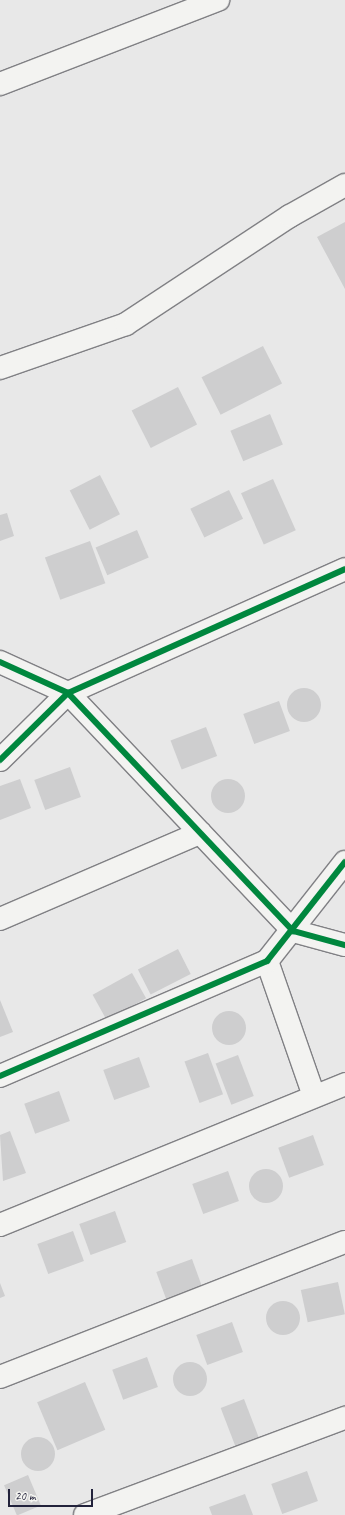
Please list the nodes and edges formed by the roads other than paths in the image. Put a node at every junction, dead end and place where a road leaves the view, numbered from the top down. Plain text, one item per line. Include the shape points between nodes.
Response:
1 (218, 0) edge
2 (0, 84) edge
3 (345, 185) edge
4 (0, 368) edge
5 (345, 569) edge
6 (0, 662) edge
7 (68, 693) junction
8 (0, 760) edge
9 (200, 833) junction
10 (345, 862) edge
11 (0, 919) edge
12 (293, 930) junction
13 (345, 945) edge
14 (267, 961) junction
15 (0, 1076) edge
16 (345, 1084) edge
17 (314, 1096) junction
18 (0, 1225) edge
19 (345, 1242) edge
20 (0, 1377) edge
21 (345, 1418) edge
22 (85, 1515) edge

1 - 2 street
3 - 4 street via 290,216 126,324
5 - 7 street
6 - 7 street
7 - 8 street
7 - 9 street
9 - 11 street
9 - 12 street
10 - 12 street
12 - 13 street
12 - 14 street
14 - 15 street
14 - 17 street
16 - 17 street
17 - 18 street
19 - 20 street
21 - 22 street

